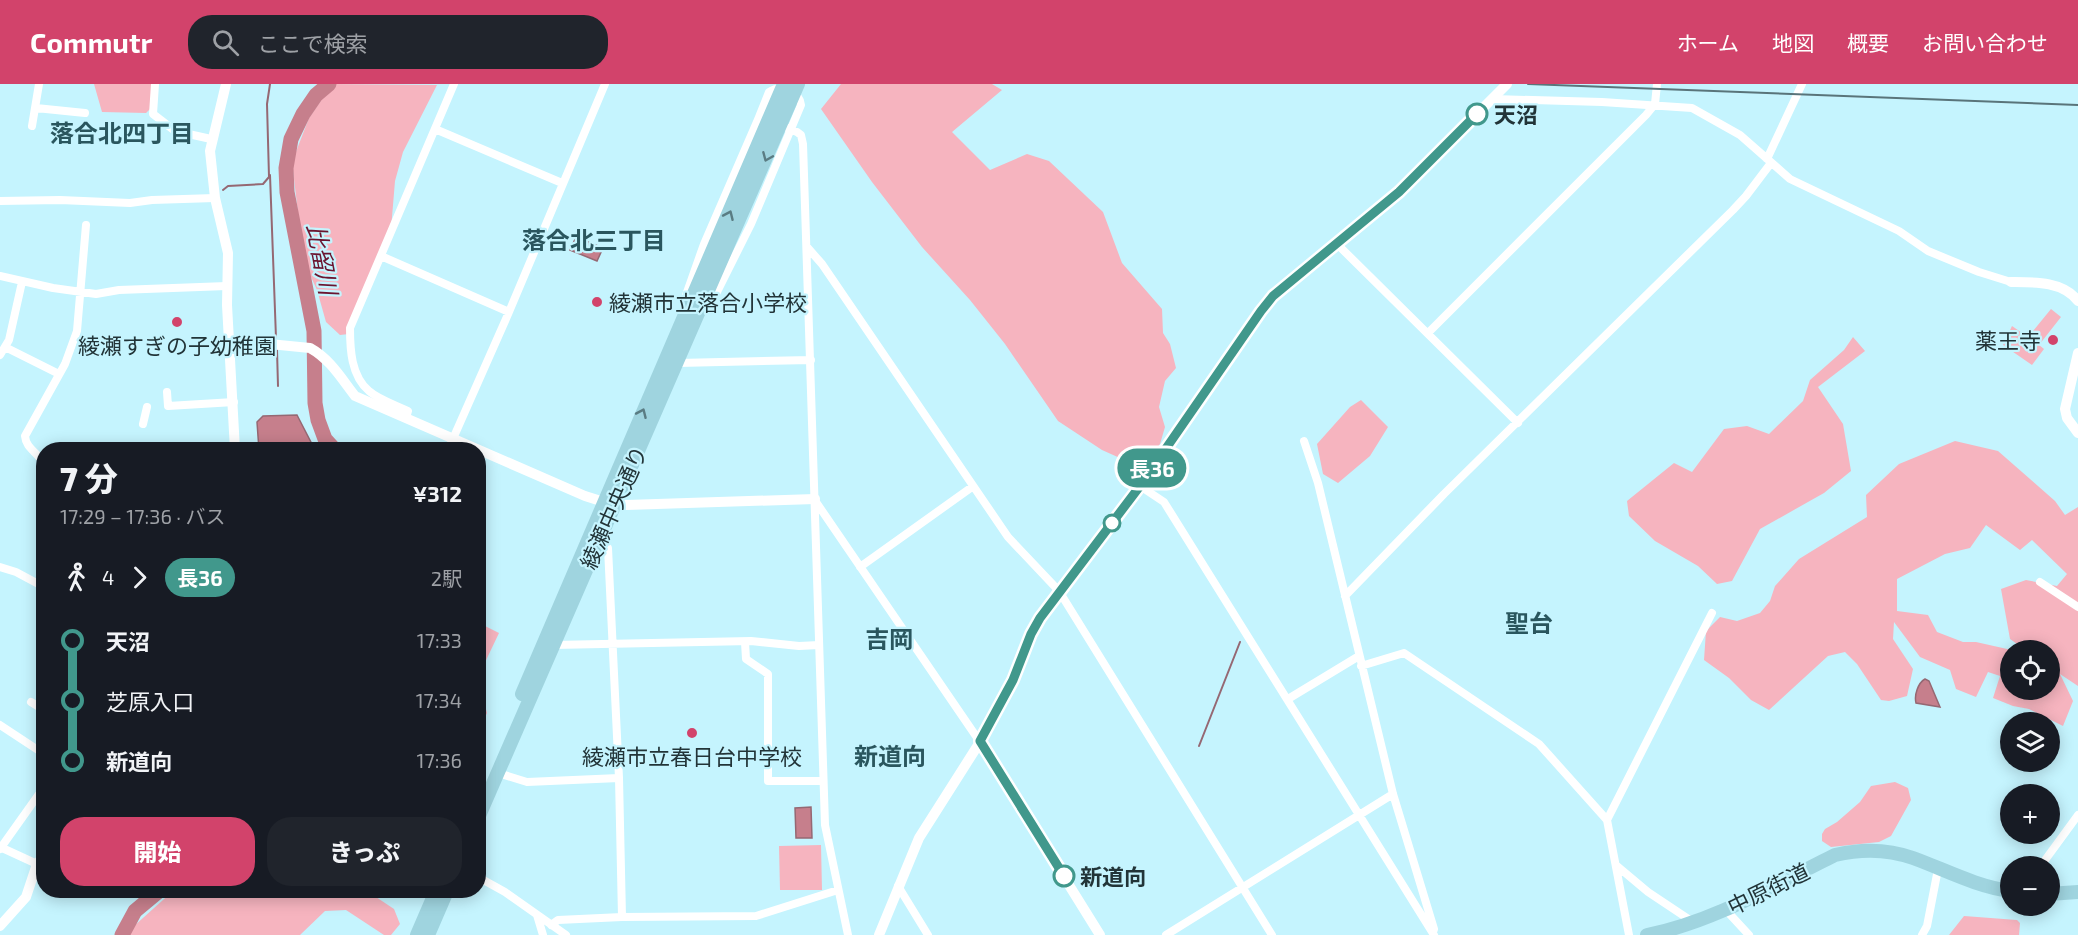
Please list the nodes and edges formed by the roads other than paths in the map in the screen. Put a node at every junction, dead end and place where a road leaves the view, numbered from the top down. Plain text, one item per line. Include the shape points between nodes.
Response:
1 (39, 84) edge
2 (155, 84) edge
3 (226, 84) edge
4 (454, 84) edge
5 (605, 84) edge
6 (784, 84) edge
7 (798, 84) edge
8 (1507, 84) edge
9 (1657, 84) edge
10 (1802, 84) edge
11 (1493, 99) junction
12 (1655, 105) junction
13 (36, 108) junction
14 (85, 113) dead end
15 (759, 117) junction
16 (32, 126) dead end
17 (435, 129) junction
18 (791, 129) junction
19 (211, 139) junction
20 (1769, 161) junction
21 (562, 183) junction
22 (745, 195) junction
23 (215, 198) junction
24 (0, 201) edge
25 (86, 225) dead end
26 (1337, 244) junction
27 (807, 247) junction
28 (381, 256) junction
29 (0, 276) edge
30 (22, 282) junction
31 (2011, 282) joint
32 (227, 286) junction
33 (79, 292) junction
34 (2078, 301) edge
35 (509, 312) junction
36 (691, 315) junction
37 (1428, 333) junction
38 (230, 340) junction
39 (3, 351) edge
40 (2078, 353) edge
41 (811, 360) junction
42 (678, 363) junction
43 (59, 374) junction
44 (167, 392) dead end
45 (234, 402) junction
46 (147, 407) dead end
47 (406, 418) junction
48 (1518, 423) junction
49 (143, 424) dead end
50 (2078, 433) edge
51 (453, 438) junction
52 (1304, 441) dead end
53 (235, 442) edge
54 (451, 442) edge
55 (462, 442) edge
56 (486, 452) edge
57 (36, 453) edge
58 (1140, 486) junction
59 (972, 487) junction
60 (815, 499) junction
61 (609, 503) junction
62 (598, 542) junction
63 (0, 567) edge
64 (860, 567) junction
65 (36, 582) edge
66 (2040, 582) dead end
67 (1059, 591) junction
68 (1345, 596) junction
69 (2078, 607) edge
70 (1712, 613) dead end
71 (745, 642) junction
72 (554, 645) junction
73 (612, 645) junction
74 (819, 645) junction
75 (1359, 656) junction
76 (1361, 666) junction
77 (1288, 699) junction
78 (31, 702) dead end
79 (36, 705) edge
80 (0, 725) edge
81 (980, 741) junction
82 (36, 749) edge
83 (498, 773) junction
84 (486, 777) edge
85 (619, 778) junction
86 (823, 781) junction
87 (1393, 794) junction
88 (36, 798) edge
89 (486, 800) edge
90 (1360, 815) junction
91 (2078, 815) edge
92 (1607, 820) junction
93 (0, 848) edge
94 (2048, 856) edge
95 (36, 859) edge
96 (1617, 866) junction
97 (1938, 869) junction
98 (36, 871) edge
99 (486, 881) edge
100 (898, 886) junction
101 (1243, 887) junction
102 (2000, 889) edge
103 (838, 890) junction
104 (2078, 892) edge
105 (2060, 893) edge
106 (433, 898) edge
107 (444, 898) edge
108 (1725, 909) junction
109 (537, 915) junction
110 (622, 916) junction
111 (1694, 922) junction
112 (551, 925) junction
113 (0, 926) edge
114 (417, 935) edge
115 (428, 935) edge
116 (543, 935) edge
117 (566, 935) edge
118 (848, 935) edge
119 (879, 935) edge
120 (928, 935) edge
121 (1100, 935) edge
122 (1166, 935) edge
123 (1272, 935) edge
124 (1435, 935) edge
125 (1629, 935) edge
126 (1647, 935) edge
127 (1749, 935) edge
128 (1922, 935) edge

1 - 13 street
2 - 19 street via 153,114 175,131
3 - 19 street
4 - 17 street
5 - 21 street
6 - 22 main road
7 -> 22 main road
8 - 11 street
9 - 12 street
10 - 20 street
11 - 12 street
11 - 26 street via 1399,192
12 - 20 street via 1692,108 1740,135
12 - 37 street
13 - 14 street
13 - 16 street
15 - 18 street
15 - 18 street via 770,92 780,87 798,95 800,100
15 - 36 street via 686,296
17 - 21 street
17 - 28 street
18 - 27 street via 801,135 803,144
18 - 36 street via 717,292
19 - 23 street
20 - 31 street via 1790,179 1899,231 1928,251
20 - 48 street via 1733,210
21 - 35 street
22 - 36 main road, 綾瀬中央通り
23 - 24 street via 130,203
23 - 32 street via 227,244
25 - 33 street
26 - 37 street
26 - 58 street via 1273,296
27 - 41 street
27 - 59 street
28 - 35 street
28 - 47 street via 351,323 351,351 355,372 369,391 408,411
29 - 30 street
30 - 33 street
30 - 39 street
31 - 34 street via 2057,286 2068,290
32 - 33 street
32 - 38 street
33 - 43 street via 76,331
35 - 51 street
36 - 42 main road, 綾瀬中央通り
61 -> 36 main road, 綾瀬中央通り
37 - 48 street
38 - 45 street
38 - 47 street via 310,348 332,364 355,396
39 - 43 street
40 - 50 street via 2065,408
41 - 42 street
41 - 60 street
42 - 61 main road, 綾瀬中央通り
43 - 57 street via 25,436
44 - 45 street via 168,406
45 - 53 street
46 - 49 street
47 - 51 street
48 - 68 street
51 - 54 street
51 - 55 street
52 - 68 street
56 - 61 street
58 - 67 street
58 - 77 street via 1164,502
59 - 64 street
59 - 67 street via 1008,537
60 - 61 street
60 - 64 street
60 - 74 street
61 - 62 main road, 綾瀬中央通り
61 - 84 main road, 綾瀬中央通り
62 - 72 main road, 綾瀬中央通り
62 - 73 street via 608,548
63 - 65 street
64 - 81 street
66 - 69 street
67 - 81 street via 1031,634 1013,680
67 - 101 street
68 - 75 street
70 - 92 street
71 - 73 street
71 - 74 street
71 - 86 street via 746,659 768,674 768,781
72 - 73 street
72 - 83 main road, 綾瀬中央通り
73 - 85 street
74 - 86 street
75 - 76 street
75 - 77 street
76 - 87 street
76 - 92 street via 1404,653 1539,744
77 - 90 street
78 - 79 street
80 - 82 street
81 - 100 street via 919,838
81 - 121 street
83 - 85 street via 527,782
83 - 89 main road, 綾瀬中央通り
85 - 110 street
86 - 103 street via 825,825
87 - 90 street
87 - 124 street
88 - 93 street
90 - 101 street
90 - 124 street
91 - 94 street
92 - 96 street
93 - 95 street
96 - 111 street
96 - 125 street
97 - 102 main road, 中原街道
97 - 108 main road, 中原街道 via 1892,858 1852,856 1821,861
97 - 128 street
98 - 113 street via 26,897
99 - 109 street
100 - 119 street
100 - 120 street
101 - 122 street
101 - 123 street
103 - 110 street via 756,916
103 - 118 street
104 - 105 main road
106 - 114 main road
107 - 115 main road
108 - 111 main road, 中原街道
108 - 127 street
109 - 112 street
109 - 116 street
110 - 112 street via 558,920
111 - 126 main road, 中原街道
112 - 117 street

